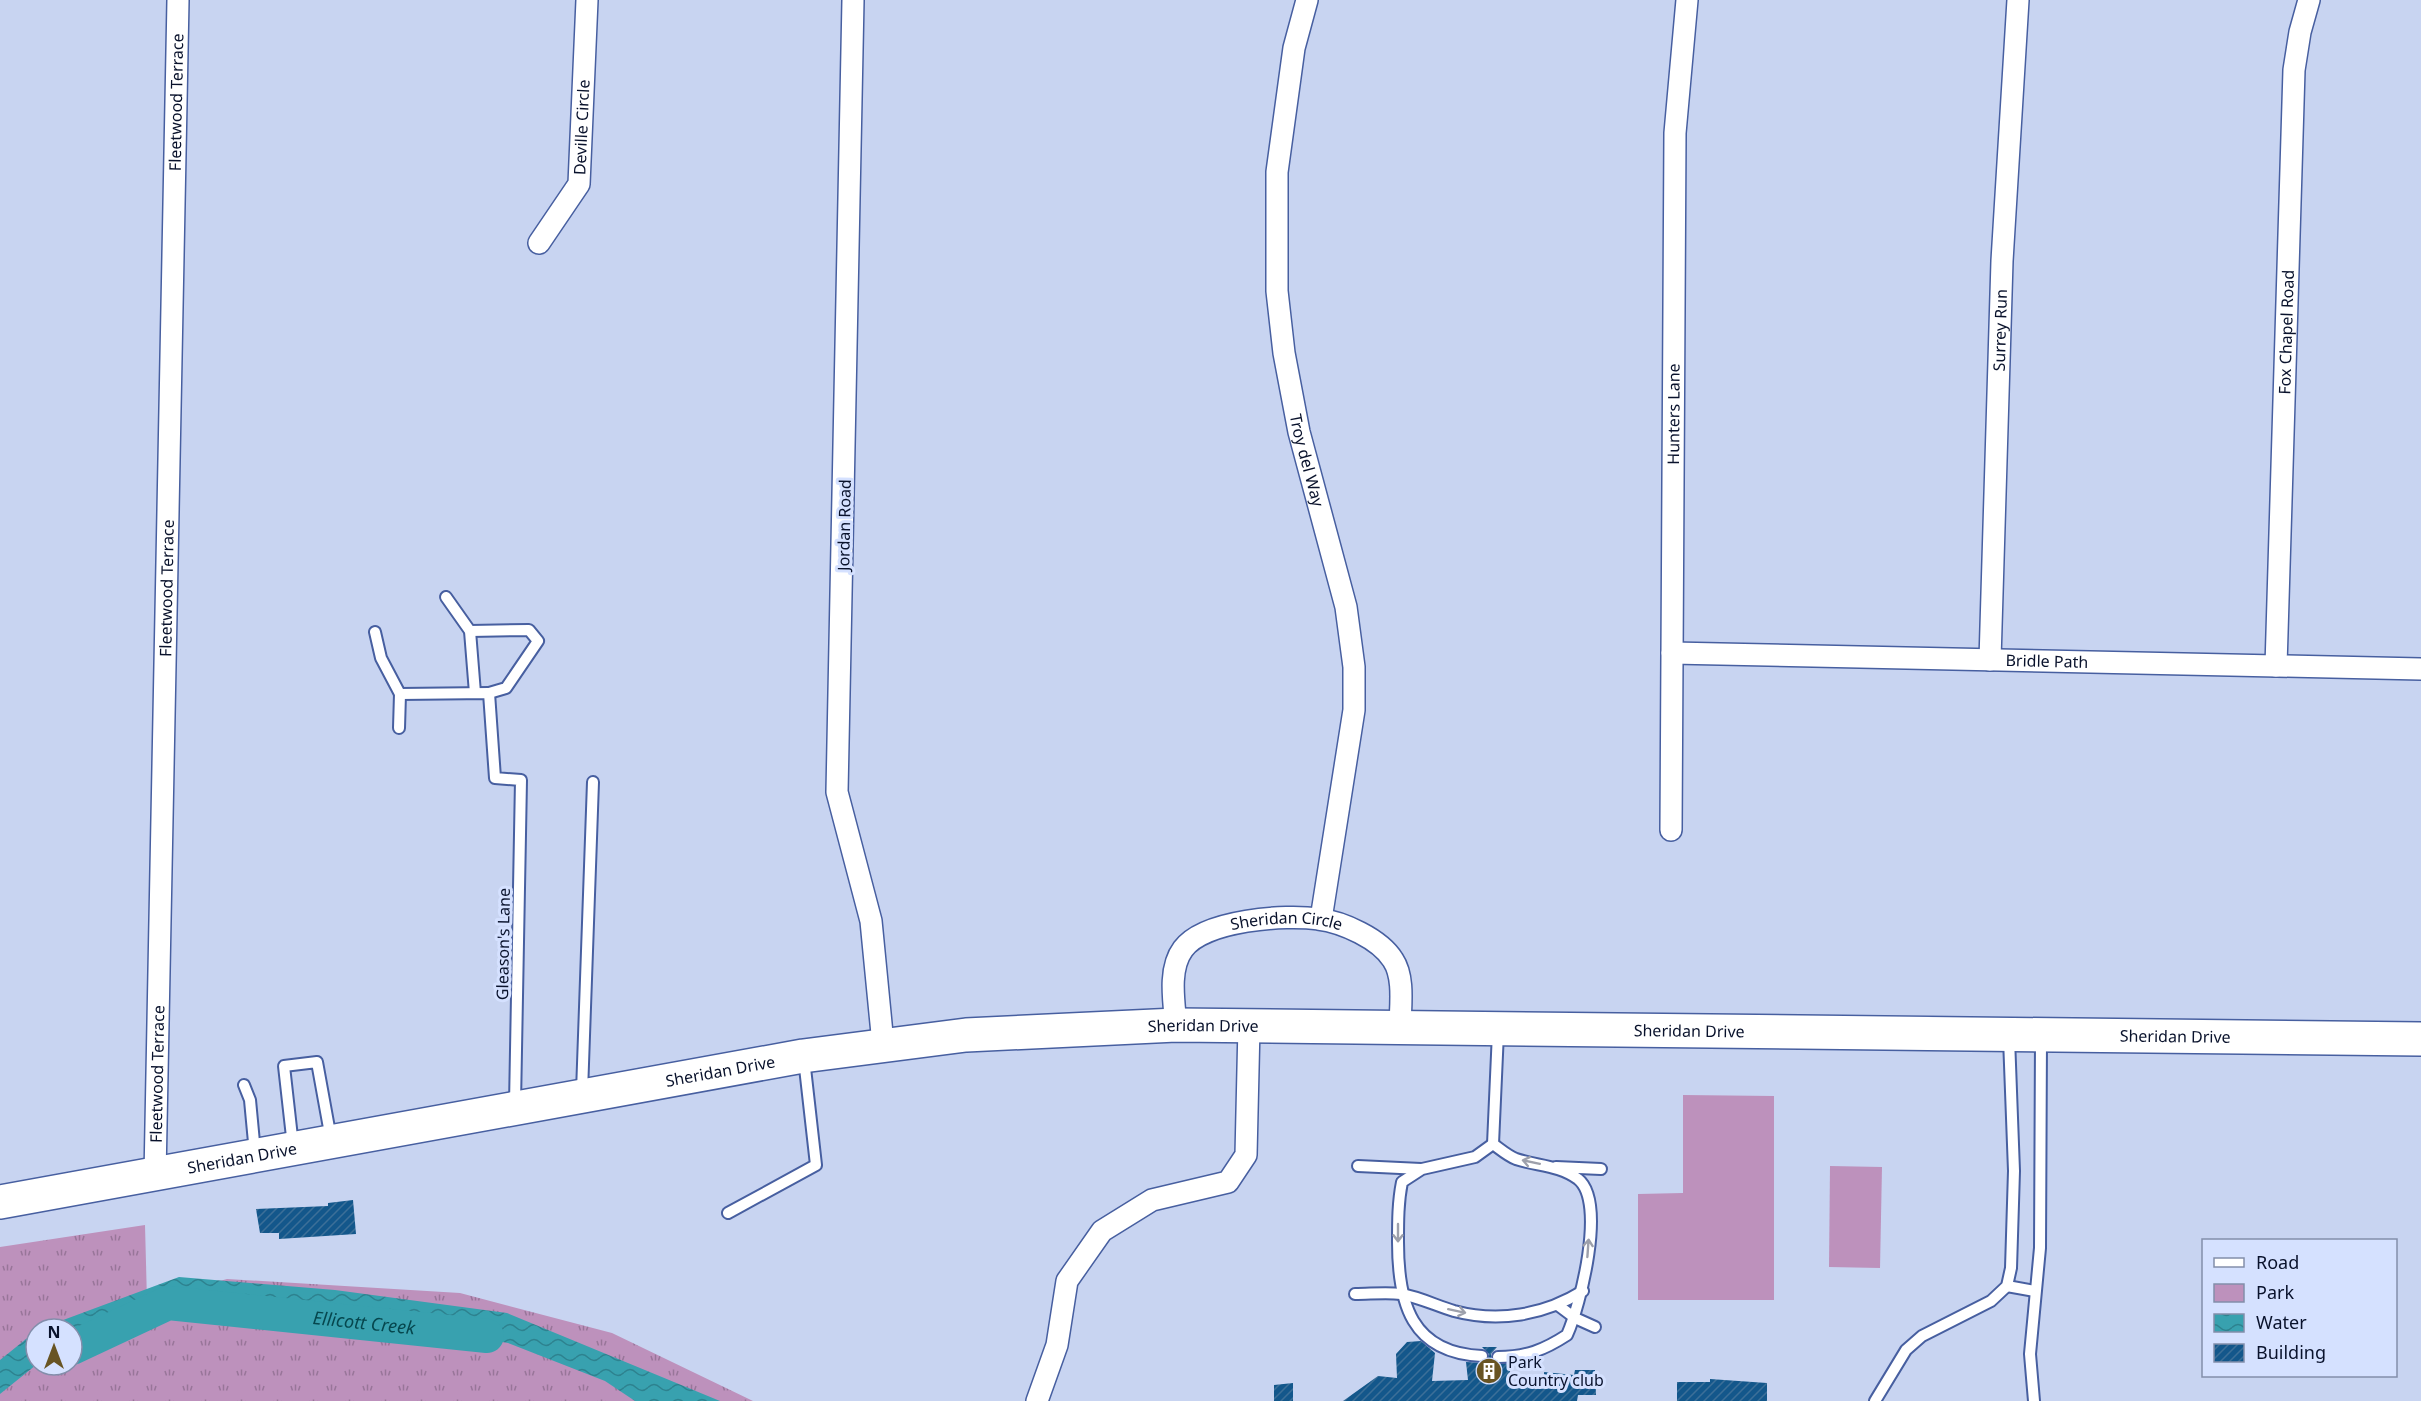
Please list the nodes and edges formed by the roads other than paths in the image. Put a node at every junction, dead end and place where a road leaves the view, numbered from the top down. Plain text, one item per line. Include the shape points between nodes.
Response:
1 (178, 0) edge
2 (587, 0) edge
3 (854, 0) edge
4 (1307, 0) edge
5 (1687, 0) edge
6 (2018, 0) edge
7 (2309, 0) edge
8 (539, 243) dead end
9 (446, 597) dead end
10 (375, 632) dead end
11 (471, 632) junction
12 (1672, 653) junction
13 (1990, 660) junction
14 (2276, 666) junction
15 (2421, 669) edge
16 (475, 693) junction
17 (489, 693) junction
18 (400, 694) junction
19 (399, 728) dead end
20 (593, 782) dead end
21 (1671, 830) dead end
22 (1321, 919) junction
23 (1176, 1025) junction
24 (1249, 1026) junction
25 (1400, 1028) junction
26 (1498, 1029) junction
27 (2008, 1034) junction
28 (2041, 1034) junction
29 (2421, 1039) edge
30 (884, 1044) junction
31 (803, 1056) junction
32 (244, 1086) dead end
33 (582, 1095) junction
34 (515, 1108) junction
35 (332, 1142) junction
36 (1493, 1143) junction
37 (293, 1150) junction
38 (255, 1156) junction
39 (1358, 1166) dead end
40 (1553, 1167) junction
41 (1422, 1168) junction
42 (1600, 1169) dead end
43 (154, 1176) junction
44 (0, 1202) edge
45 (728, 1213) dead end
46 (2007, 1286) junction
47 (1583, 1291) junction
48 (2036, 1291) junction
49 (1355, 1294) dead end
50 (1401, 1294) junction
51 (1559, 1306) junction
52 (1575, 1318) junction
53 (1482, 1356) dead end
54 (1498, 1357) dead end
55 (1037, 1401) edge
56 (1875, 1401) edge
57 (2034, 1401) edge

1 - 43 street, Fleetwood Terrace
2 - 8 street, Deville Circle via 579,184
3 - 30 street, Jordan Road via 837,792 871,921
4 - 22 street, Troy del Way via 1294,48 1277,172 1277,291 1299,432 1346,607 1354,667 1354,699
5 - 12 street, Hunters Lane via 1675,133
6 - 13 street, Surrey Run via 2002,261
7 - 14 street, Fox Chapel Road via 2294,70
9 - 11 lane
10 - 18 lane via 381,658
11 - 16 lane
11 - 17 lane via 529,630 538,641 506,688
12 - 13 street, Bridle Path
12 - 21 street, Hunters Lane
13 - 14 street, Bridle Path
14 - 15 street, Bridle Path
16 - 17 lane
16 - 18 lane
17 - 34 lane, Gleason's Lane via 495,778 521,780
18 - 19 lane
20 - 33 lane
22 - 23 street, Sheridan Circle via 1275,918 1202,934 1183,948 1175,968
22 - 25 street, Sheridan Circle via 1365,936 1395,962 1400,982
23 - 24 main road, Sheridan Drive
23 - 30 main road, Sheridan Drive via 966,1035
24 - 25 main road, Sheridan Drive
24 - 55 street via 1246,1155 1228,1182 1152,1200 1102,1231 1067,1281 1057,1345
25 - 26 main road, Sheridan Drive
26 - 27 main road, Sheridan Drive
26 - 36 lane
27 - 28 main road, Sheridan Drive
27 - 46 lane via 2014,1171
28 - 29 main road, Sheridan Drive
28 - 48 lane via 2040,1248
30 - 31 main road, Sheridan Drive
31 - 33 main road, Sheridan Drive
31 - 45 lane via 816,1165
32 - 38 lane via 250,1100
33 - 34 main road, Sheridan Drive
34 - 35 main road, Sheridan Drive
35 - 37 main road, Sheridan Drive
35 - 37 lane via 317,1062 284,1066
40 -> 36 lane via 1514,1159
36 - 41 lane via 1475,1157
37 - 38 main road, Sheridan Drive
38 - 43 main road, Sheridan Drive
39 - 41 lane
40 - 42 lane
47 -> 40 lane via 1591,1205 1579,1180
41 -> 50 lane via 1402,1182 1398,1201
43 - 44 main road, Sheridan Drive
46 - 48 lane
46 - 56 lane via 1991,1301 1922,1336 1906,1350
47 - 51 lane
47 - 52 lane
47 - 52 lane via 1584,1311 1594,1328
48 - 57 lane via 2030,1354
49 - 50 lane
50 -> 51 lane via 1456,1312 1493,1316 1531,1314
50 - 53 lane via 1412,1321 1435,1342 1457,1355
51 - 52 lane
52 - 54 lane via 1568,1335 1542,1351

